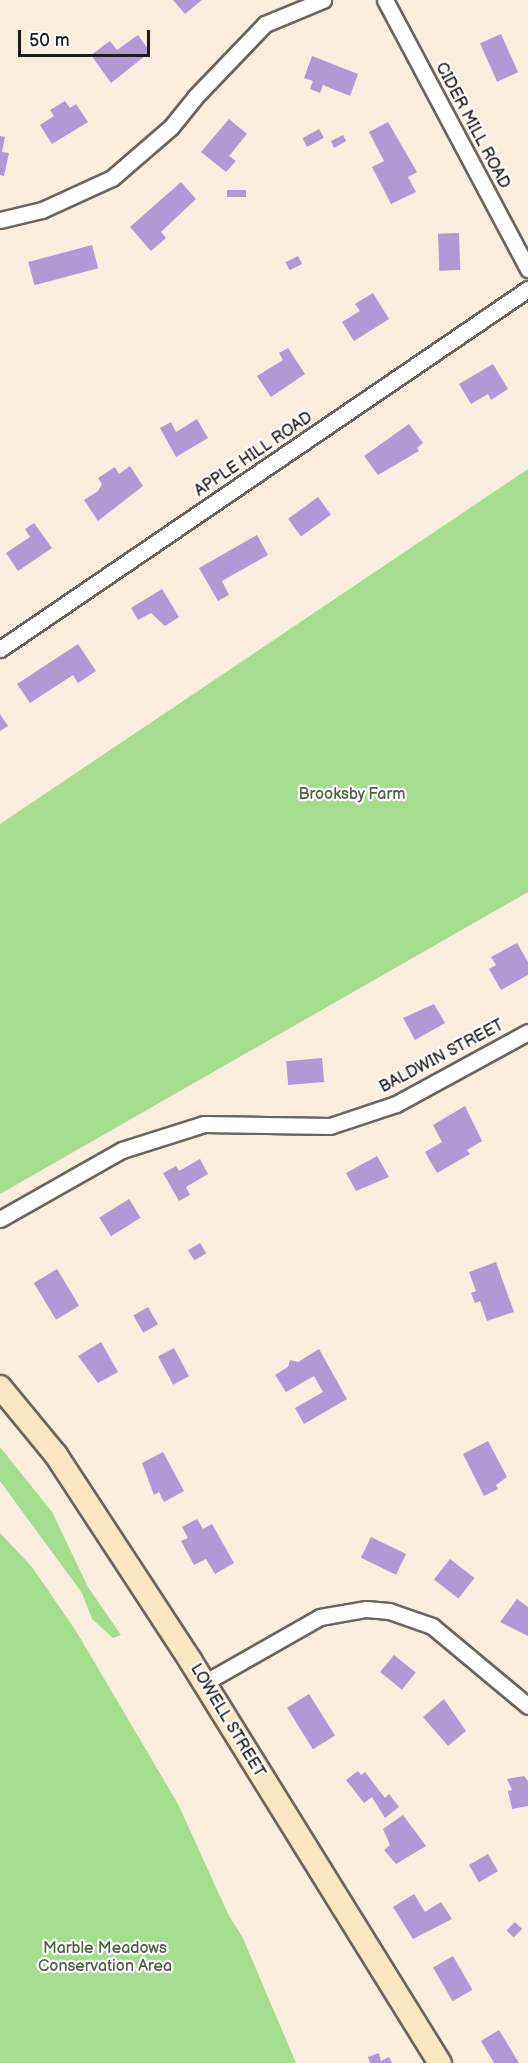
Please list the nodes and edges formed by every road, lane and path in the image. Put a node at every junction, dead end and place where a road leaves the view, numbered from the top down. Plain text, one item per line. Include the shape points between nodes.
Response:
1 (323, 0) edge
2 (385, 0) edge
3 (0, 220) edge
4 (528, 269) edge
5 (528, 289) edge
6 (0, 650) edge
7 (528, 1032) edge
8 (0, 1219) edge
9 (0, 1388) edge
10 (204, 1683) junction
11 (528, 1706) edge
12 (440, 2063) edge

1 - 3 street via 265,24 171,127 112,178 42,210
2 - 4 street, CIDER MILL ROAD
5 - 6 street, APPLE HILL ROAD
7 - 8 street, BALDWIN STREET via 396,1104 330,1126 204,1124 122,1150
9 - 10 main road, LOWELL STREET via 56,1455
10 - 11 street via 320,1617 366,1609 389,1611 432,1626
10 - 12 main road, LOWELL STREET

